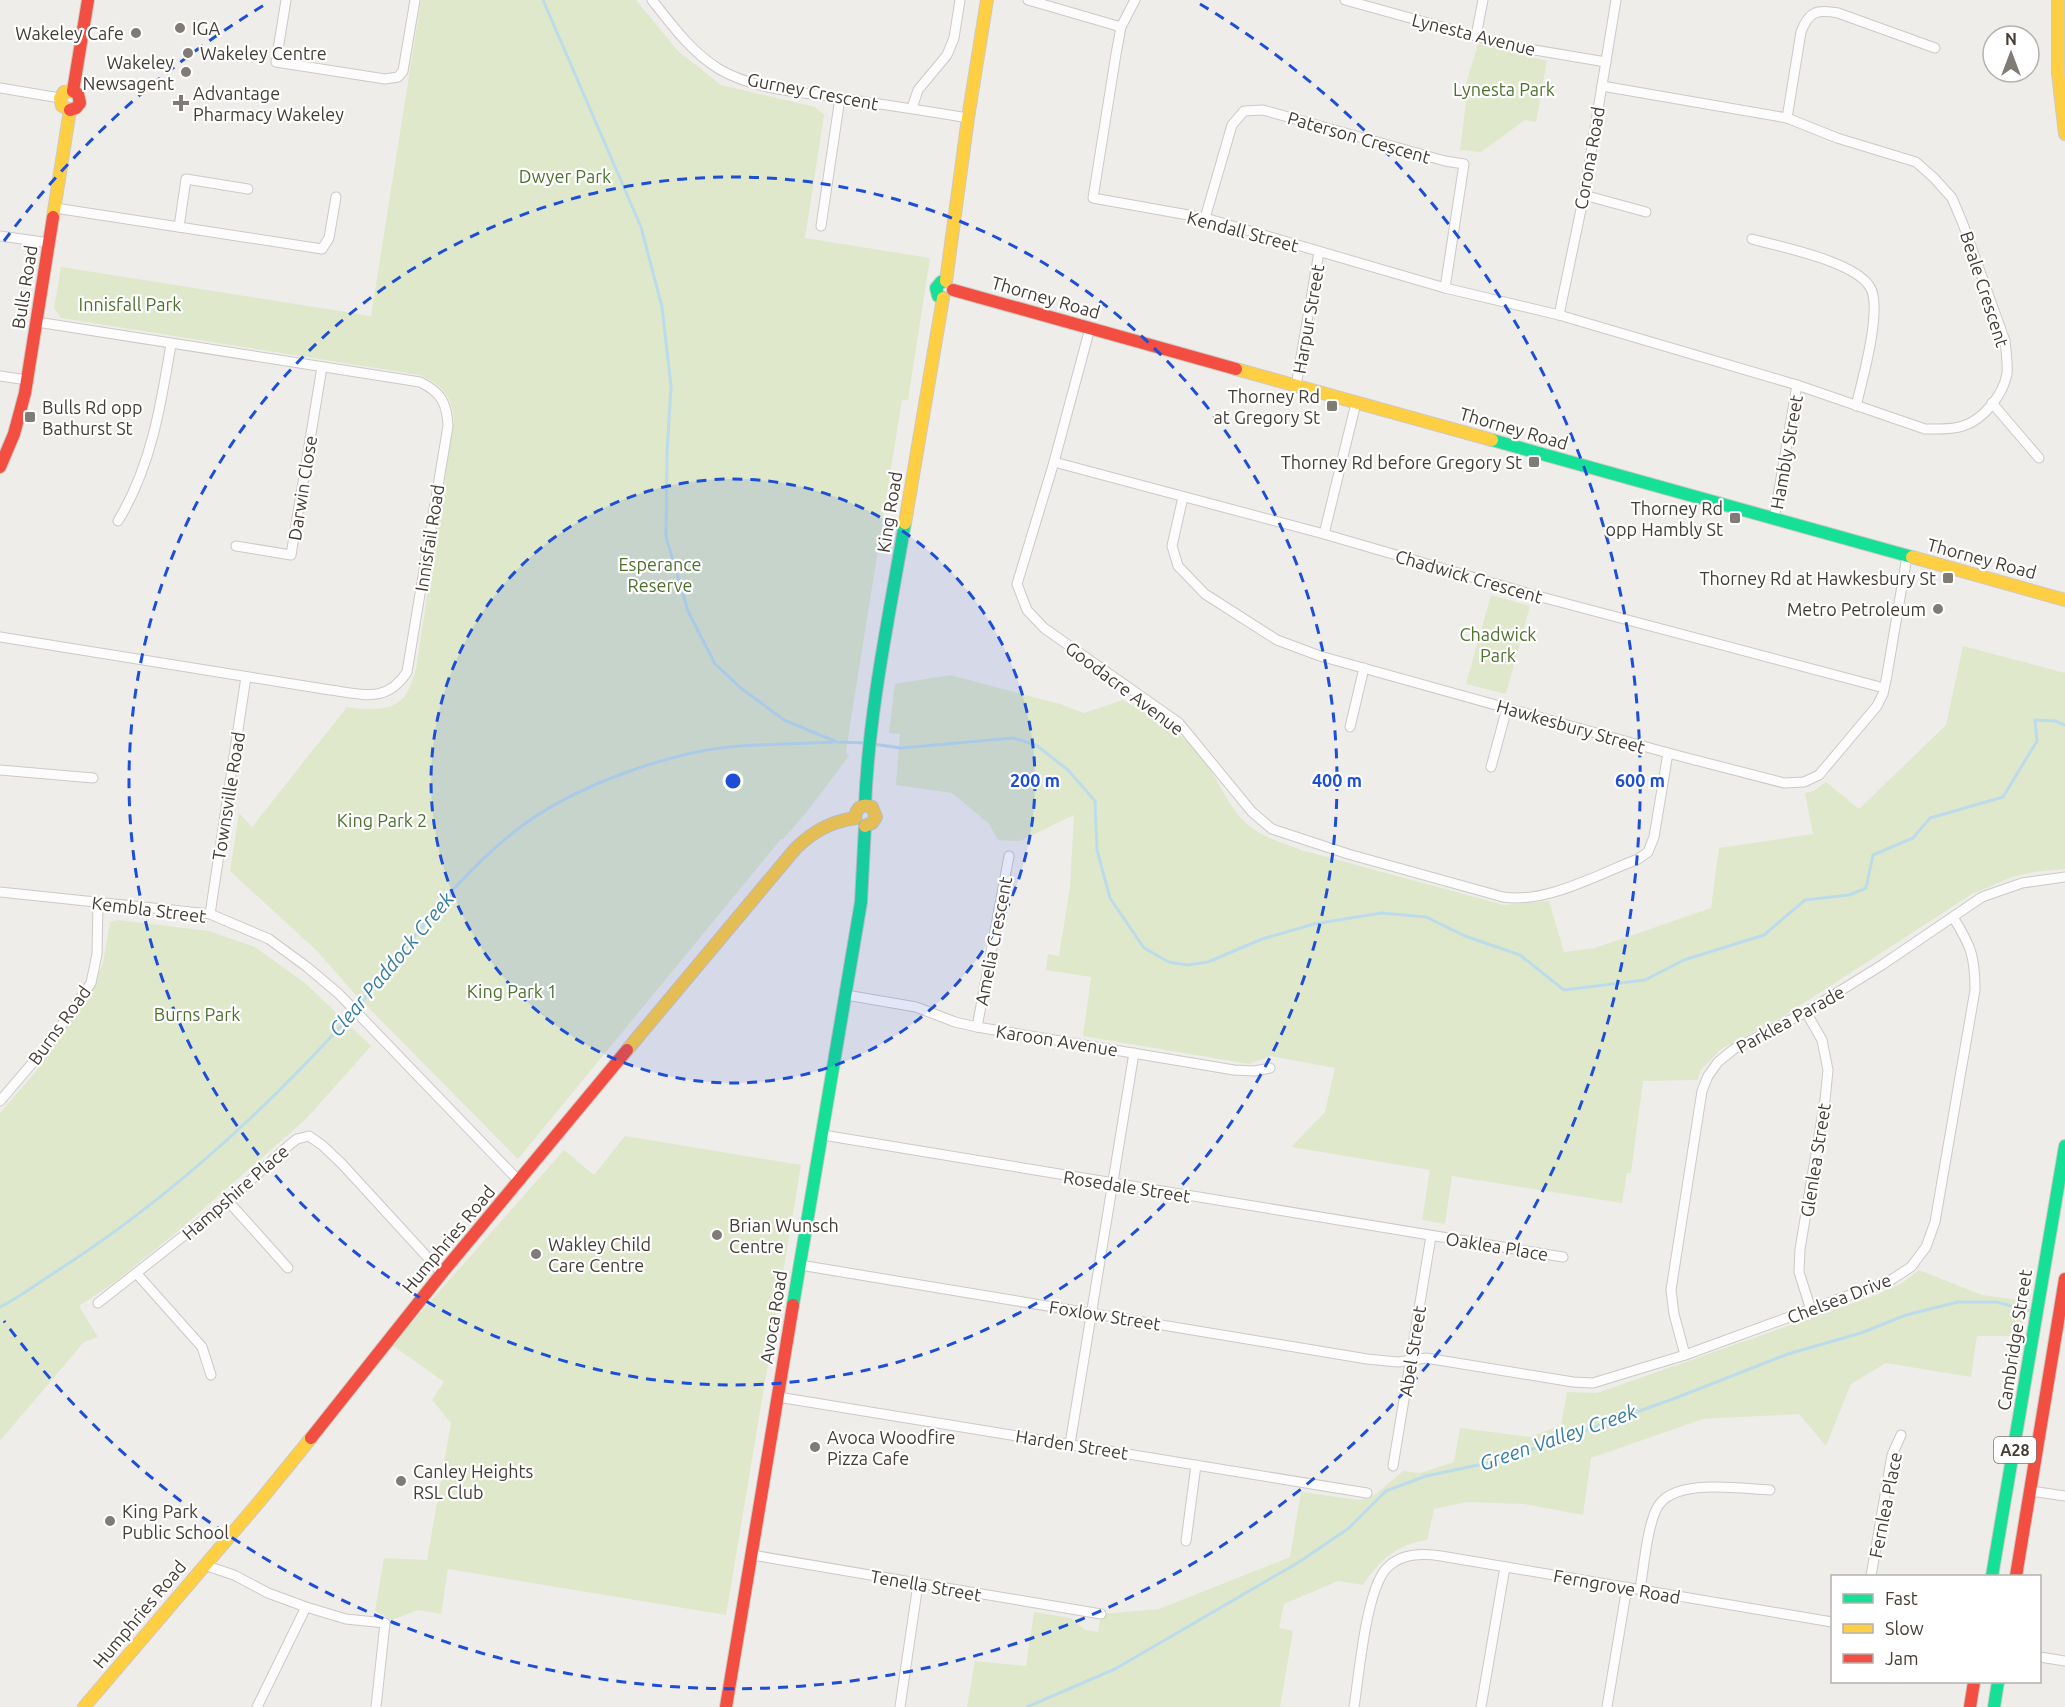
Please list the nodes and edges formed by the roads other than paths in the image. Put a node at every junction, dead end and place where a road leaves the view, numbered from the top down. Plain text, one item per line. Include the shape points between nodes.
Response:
1 (88, 0) edge
2 (286, 0) edge
3 (415, 0) edge
4 (652, 0) edge
5 (960, 0) edge
6 (987, 0) edge
7 (1028, 0) edge
8 (1135, 0) edge
9 (1345, 0) edge
10 (1483, 0) edge
11 (1616, 0) edge
12 (2058, 0) edge
13 (1121, 27) junction
14 (1476, 36) junction
15 (1935, 48) dead end
16 (1606, 62) junction
17 (1602, 86) junction
18 (0, 88) edge
19 (74, 91) junction
20 (60, 98) junction
21 (840, 98) junction
22 (912, 108) junction
23 (70, 110) junction
24 (968, 117) junction
25 (1787, 117) junction
26 (2065, 134) edge
27 (248, 189) dead end
28 (1584, 195) junction
29 (336, 197) dead end
30 (55, 208) junction
31 (1646, 212) dead end
32 (1205, 218) junction
33 (821, 226) dead end
34 (179, 227) junction
35 (0, 236) edge
36 (1752, 239) dead end
37 (50, 243) junction
38 (1319, 252) junction
39 (949, 285) junction
40 (1445, 288) junction
41 (1559, 315) junction
42 (37, 322) junction
43 (1090, 328) junction
44 (171, 344) junction
45 (322, 367) junction
46 (0, 376) edge
47 (27, 380) junction
48 (1797, 385) junction
49 (1296, 386) junction
50 (1356, 403) junction
51 (1992, 403) junction
52 (1856, 406) junction
53 (2039, 458) dead end
54 (1054, 462) junction
55 (0, 467) edge
56 (1183, 497) junction
57 (1774, 519) junction
58 (118, 521) dead end
59 (1324, 534) junction
60 (236, 546) dead end
61 (1906, 556) junction
62 (2065, 600) edge
63 (0, 637) edge
64 (1364, 668) junction
65 (246, 677) junction
66 (1884, 688) junction
67 (1507, 708) junction
68 (1350, 728) dead end
69 (872, 732) joint
70 (1668, 753) junction
71 (1491, 767) dead end
72 (0, 770) edge
73 (93, 778) dead end
74 (866, 805) junction
75 (860, 822) junction
76 (1009, 856) dead end
77 (2065, 877) edge
78 (0, 892) edge
79 (98, 903) junction
80 (210, 915) junction
81 (1953, 918) junction
82 (846, 995) junction
83 (1806, 1012) junction
84 (977, 1027) junction
85 (1134, 1053) junction
86 (1270, 1068) dead end
87 (0, 1101) edge
88 (823, 1135) junction
89 (2065, 1146) edge
90 (519, 1181) junction
91 (1113, 1184) junction
92 (228, 1201) junction
93 (1431, 1236) junction
94 (1563, 1257) dead end
95 (800, 1265) junction
96 (288, 1268) dead end
97 (442, 1273) junction
98 (136, 1274) junction
99 (2065, 1279) edge
100 (98, 1303) dead end
101 (1811, 1310) junction
102 (1091, 1313) junction
103 (1685, 1355) junction
104 (1411, 1360) junction
105 (212, 1375) dead end
106 (778, 1397) junction
107 (1901, 1435) dead end
108 (1070, 1444) junction
109 (1196, 1465) junction
110 (1393, 1466) dead end
111 (1770, 1490) dead end
112 (2031, 1491) junction
113 (1367, 1492) dead end
114 (2065, 1496) edge
115 (1186, 1541) dead end
116 (752, 1555) junction
117 (204, 1565) junction
118 (1505, 1567) junction
119 (1870, 1575) edge
120 (1992, 1575) edge
121 (2016, 1575) edge
122 (918, 1584) junction
123 (1627, 1587) junction
124 (1640, 1589) junction
125 (306, 1606) junction
126 (1101, 1614) dead end
127 (1831, 1622) edge
128 (2041, 1657) edge
129 (2065, 1661) edge
130 (1974, 1683) edge
131 (1998, 1683) edge
132 (84, 1707) edge
133 (257, 1707) edge
134 (376, 1707) edge
135 (726, 1707) edge
136 (900, 1707) edge
137 (1354, 1707) edge
138 (1481, 1707) edge
139 (1607, 1707) edge
140 (1970, 1707) edge
141 (1994, 1707) edge

1 - 19 main road
2 - 3 street via 276,62 385,80 398,77 404,68
4 - 21 street, Gurney Crescent via 688,44 727,73 755,83
5 - 22 street via 947,55 918,90
6 - 24 main road
7 - 13 street
8 - 13 street
9 - 14 street, Lynesta Avenue
10 - 14 street
11 - 16 street, Corona Road
12 - 26 main road via 2058,73
13 - 32 street, Kendall Street via 1093,198
14 - 16 street, Lynesta Avenue
15 - 25 street via 1839,13 1814,12 1801,32
16 - 17 street, Corona Road
17 - 25 street, Beale Crescent
17 - 28 street, Corona Road
18 - 20 street
19 - 20 main road via 64,92
19 - 23 main road via 80,104
20 - 23 main road via 62,106
21 - 22 street, Gurney Crescent
21 - 33 street
22 - 24 street, Gurney Crescent
23 - 30 main road, Bulls Road
24 - 39 main road
25 - 51 street, Beale Crescent via 1837,138 1916,162 1952,198 2005,341 2006,376
27 - 34 street via 186,179
28 - 31 street
28 - 41 street, Corona Road
29 - 34 street via 329,238 322,249
30 - 34 street
30 - 37 main road, Bulls Road
32 - 38 street, Kendall Street
32 - 40 street, Paterson Crescent via 1232,125 1244,111 1263,110 1464,164
35 - 37 street
36 - 52 street via 1854,272 1871,288 1872,338
37 - 42 main road, Bulls Road
38 - 40 street, Kendall Street
38 - 49 street, Harpur Street
39 - 43 main road, Thorney Road
39 - 69 main road, King Road via 950,296 943,298
40 - 41 street, Kendall Street
41 - 48 street, Beale Crescent
42 - 44 street, Innisfail Road
42 - 47 main road, Bulls Road
43 - 49 main road, Thorney Road
43 - 54 street, Goodacre Avenue
44 - 45 street, Innisfail Road
44 - 58 street via 151,446 131,500
45 - 60 street, Darwin Close via 291,555
45 - 65 street, Innisfail Road via 420,382 436,392 447,411 448,426 407,672 390,691 377,696
46 - 47 street
47 - 55 main road, Bulls Road via 14,434
48 - 52 street, Beale Crescent
48 - 57 street, Hambly Street
49 - 50 main road, Thorney Road
50 - 57 main road, Thorney Road
50 - 59 street
51 - 52 street, Beale Crescent via 1964,426 1944,429 1925,429
51 - 53 street
54 - 56 street, Chadwick Crescent
54 - 70 street, Goodacre Avenue via 1017,584 1027,610 1044,628 1179,723 1252,812 1272,829 1348,855 1509,898 1529,897 1552,892 1649,853
56 - 59 street, Chadwick Crescent
56 - 64 street, Hawkesbury Street via 1172,546 1178,566 1205,594 1277,640
57 - 61 main road, Thorney Road
59 - 66 street, Chadwick Crescent via 1530,594
61 - 62 main road, Thorney Road
61 - 66 street, Hawkesbury Street
63 - 65 street, Innisfail Road
64 - 67 street, Hawkesbury Street
64 - 68 street
65 - 80 street, Townsville Road
66 - 70 street, Hawkesbury Street via 1877,706 1823,771 1804,782 1776,782
67 - 70 street, Hawkesbury Street
67 - 71 street
69 - 74 main road, Avoca Road
72 - 73 street
74 - 75 main road via 857,809
74 - 75 main road, Avoca Road via 876,814 872,823
75 - 82 main road, Avoca Road via 861,902
75 - 90 main road, Humphries Road via 839,820 817,829 797,848
76 - 84 street, Amelia Crescent
77 - 81 street, Parklea Parade via 2001,890 1982,897
78 - 79 street, Kembla Street
79 - 80 street, Kembla Street
79 - 87 street, Burns Road via 97,954 91,982 47,1046
80 - 90 street, Kembla Street via 269,939 339,994
81 - 83 street, Parklea Parade
81 - 101 street, Chelsea Drive via 1968,942 1975,968 1975,990 1935,1222 1926,1247 1911,1267 1891,1280
82 - 84 street, Karoon Avenue via 916,1007
82 - 88 main road, Avoca Road
83 - 101 street, Glenlea Street via 1822,1040 1828,1070 1800,1249 1799,1272
83 - 103 street, Parklea Parade via 1734,1049 1718,1062 1702,1092 1671,1290
84 - 85 street, Karoon Avenue
85 - 86 street, Karoon Avenue via 1234,1070
85 - 91 street
88 - 91 street, Rosedale Street
88 - 95 main road, Avoca Road
89 - 120 main road, Cambridge Street / A28
90 - 97 main road, Humphries Road
91 - 93 street, Rosedale Street
91 - 102 street
92 - 96 street
92 - 97 street, Hampshire Place via 292,1143 309,1136 342,1164
92 - 98 street, Hampshire Place
93 - 94 street, Oaklea Place
93 - 104 street, Abel Street
95 - 102 street, Foxlow Street
95 - 106 main road, Avoca Road
97 - 117 main road, Humphries Road
98 - 100 street, Hampshire Place
98 - 105 street via 202,1347
99 - 112 main road, A28
101 - 103 street, Chelsea Drive
102 - 104 street, Foxlow Street via 1367,1359
102 - 108 street
103 - 104 street, Chelsea Drive via 1593,1383 1426,1358
104 - 110 street, Abel Street
106 - 108 street, Harden Street
106 - 116 main road, Avoca Road
107 - 119 street, Fernlea Place via 1892,1455
108 - 109 street, Harden Street
109 - 113 street, Harden Street
109 - 115 street
111 - 124 street via 1682,1489 1668,1496 1657,1508
112 - 114 street
112 - 121 main road, A28
116 - 122 street, Tenella Street
116 - 135 main road, Avoca Road
117 - 125 street
117 - 132 main road, Humphries Road
118 - 123 street, Ferngrove Road
118 - 137 street, Ferngrove Road via 1429,1554 1402,1557 1386,1568 1372,1599
118 - 138 street
122 - 126 street, Tenella Street
122 - 136 street
123 - 124 street, Ferngrove Road
123 - 139 street
124 - 127 street, Ferngrove Road
125 - 133 street
125 - 134 street via 346,1619 385,1623
128 - 129 street
130 - 140 main road
131 - 141 main road

